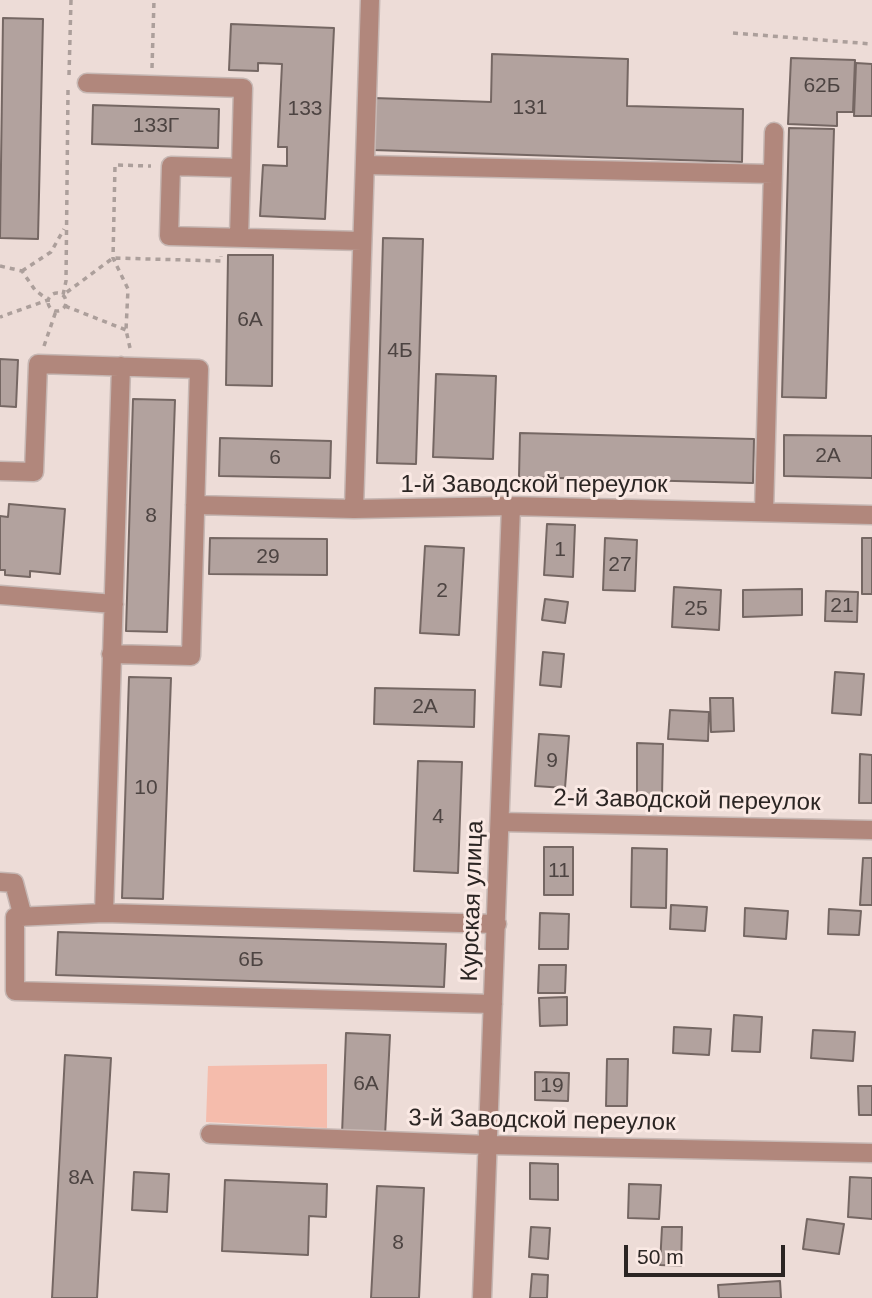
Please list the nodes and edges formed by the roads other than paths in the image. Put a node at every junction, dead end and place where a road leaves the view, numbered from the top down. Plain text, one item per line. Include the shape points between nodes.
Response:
1 (370, 0) edge
2 (87, 83) dead end
3 (774, 132) dead end
4 (365, 165) junction
5 (241, 168) junction
6 (773, 174) junction
7 (239, 237) junction
8 (362, 241) junction
9 (128, 367) junction
10 (0, 471) edge
11 (195, 505) junction
12 (511, 506) junction
13 (354, 509) junction
14 (764, 512) junction
15 (872, 515) edge
16 (0, 595) edge
17 (114, 604) junction
18 (111, 654) junction
19 (500, 822) junction
20 (872, 830) edge
21 (0, 882) edge
22 (104, 913) junction
23 (23, 917) junction
24 (496, 924) junction
25 (493, 1004) junction
26 (210, 1134) dead end
27 (488, 1145) junction
28 (872, 1153) edge
29 (482, 1298) edge

1 - 4 street
2 - 5 street via 243,88
3 - 6 street
4 - 6 street
4 - 8 street
5 - 7 street
5 - 7 street via 171,166 169,236
6 - 14 street
7 - 8 street
8 - 13 street
9 - 10 street via 38,364 34,472
9 - 11 street via 199,369
9 - 17 street
11 - 13 street, 1-й Заводской переулок
11 - 18 street via 191,656
12 - 13 street, 1-й Заводской переулок
12 - 14 street, 1-й Заводской переулок
12 - 19 street, Курская улица
14 - 15 street, 1-й Заводской переулок
16 - 17 street
17 - 18 street
18 - 22 street
19 - 20 street, 2-й Заводской переулок
19 - 24 street, Курская улица
21 - 23 street via 13,883
22 - 23 street
22 - 24 street
23 - 25 street via 15,917 15,991
24 - 25 street, Курская улица
25 - 27 street, Курская улица
26 - 27 street, 3-й Заводской переулок
27 - 28 street, 3-й Заводской переулок
27 - 29 street, Курская улица

